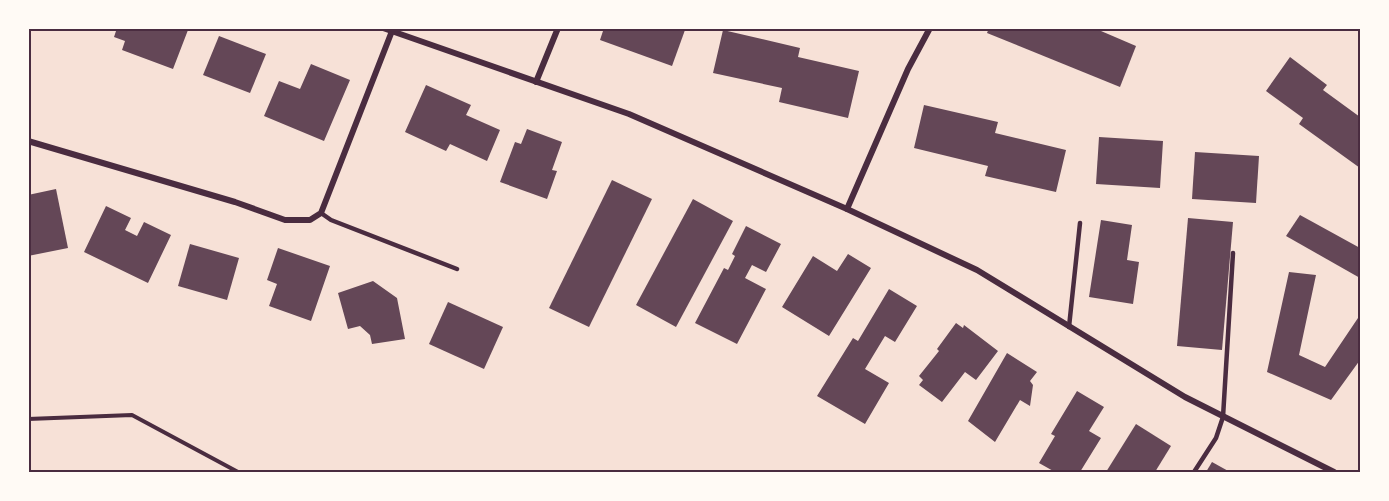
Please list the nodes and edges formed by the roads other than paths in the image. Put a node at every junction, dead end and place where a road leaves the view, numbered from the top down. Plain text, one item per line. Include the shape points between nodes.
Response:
1 (383, 28) edge
2 (558, 28) edge
3 (930, 28) edge
4 (392, 31) junction
5 (536, 82) junction
6 (28, 141) edge
7 (847, 210) junction
8 (321, 213) junction
9 (1080, 224) dead end
10 (1233, 253) dead end
11 (457, 269) dead end
12 (1069, 327) junction
13 (1223, 417) junction
14 (1194, 472) edge
15 (1334, 472) edge

1 - 4 street
2 - 5 street
3 - 7 street via 908,69
4 - 5 street
4 - 8 street
5 - 7 street via 629,114
6 - 8 street via 285,220 310,220
7 - 12 street via 977,270
8 - 11 lane
9 - 12 lane
10 - 13 lane
12 - 13 street
13 - 14 lane via 1216,438
13 - 15 street

